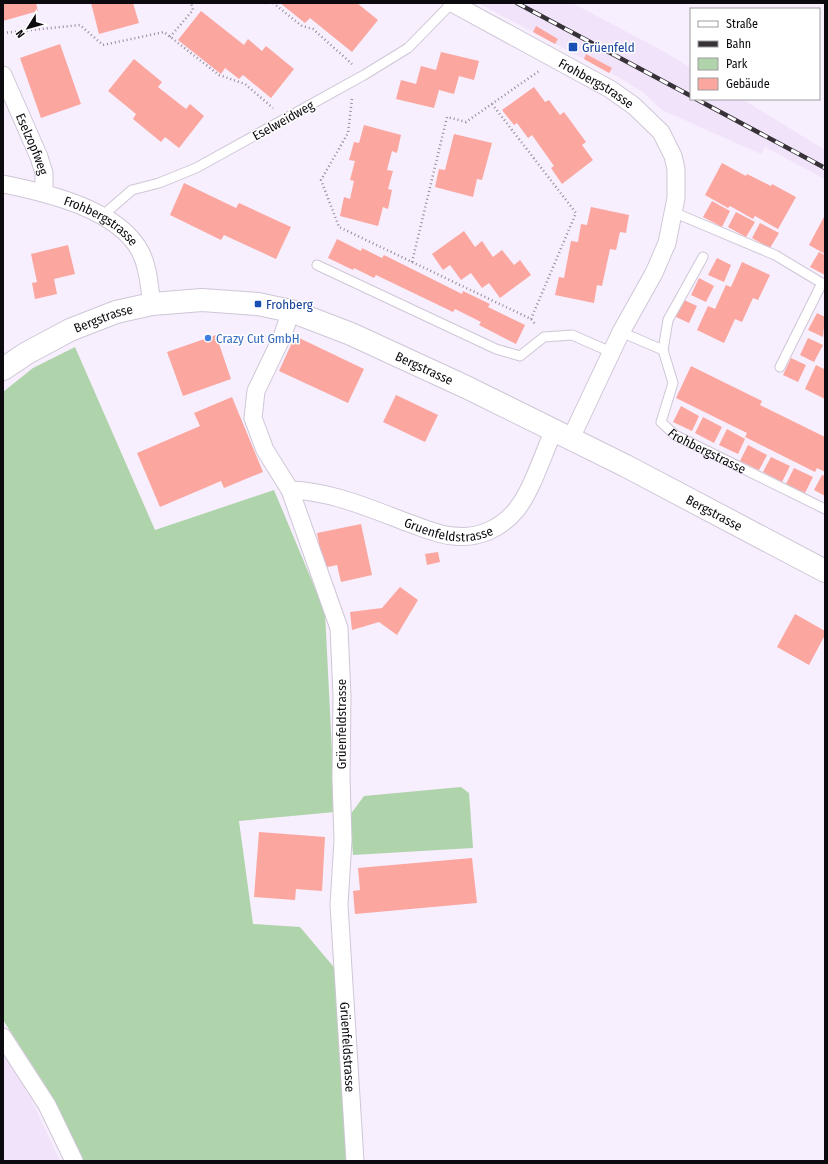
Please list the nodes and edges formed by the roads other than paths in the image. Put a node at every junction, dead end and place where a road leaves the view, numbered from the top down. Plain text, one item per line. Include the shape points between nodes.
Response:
1 (452, 3) edge
2 (3, 75) edge
3 (3, 184) edge
4 (44, 193) junction
5 (673, 212) junction
6 (102, 216) junction
7 (703, 257) dead end
8 (317, 265) dead end
9 (823, 284) edge
10 (152, 304) junction
11 (291, 311) junction
12 (621, 332) junction
13 (663, 350) junction
14 (612, 352) junction
15 (780, 367) dead end
16 (3, 369) edge
17 (562, 434) junction
18 (290, 490) junction
19 (825, 509) edge
20 (825, 572) edge
21 (3, 1037) edge
22 (74, 1161) edge
23 (355, 1161) edge

1 - 5 street, Frohbergstrasse via 610,89 634,106 661,132 670,150 676,169 676,198
1 - 6 lane, Eselweidweg via 408,48 364,75 196,168 159,183 132,190
2 - 4 street, Eselzopfweg via 39,157 44,173
3 - 4 street, Frohbergstrasse
4 - 6 street, Frohbergstrasse
5 - 9 lane via 775,255
5 - 12 street, Frohbergstrasse via 667,243 654,273
6 - 10 street, Frohbergstrasse via 131,236 141,253 146,264
7 - 13 lane, Frohbergstrasse via 668,320
8 - 14 lane via 496,350 520,356 544,337 572,335
9 - 15 lane
10 - 11 main road, Bergstrasse via 202,300 258,304
10 - 16 main road, Bergstrasse via 116,312 70,330
11 - 17 main road, Bergstrasse via 351,334
11 - 18 street, Grüenfeldstrasse via 282,337 256,391 253,418 265,450
12 - 13 lane
12 - 14 street, Frohbergstrasse
13 - 19 lane, Frohbergstrasse via 672,383 661,422 674,435
14 - 17 street, Frohbergstrasse
17 - 18 street, Gruenfeldstrasse via 517,508 505,522 488,532 469,536 451,536 312,491
17 - 20 main road, Bergstrasse
18 - 23 street, Grüenfeldstrasse via 339,628 343,840 339,905
21 - 22 street via 47,1105

